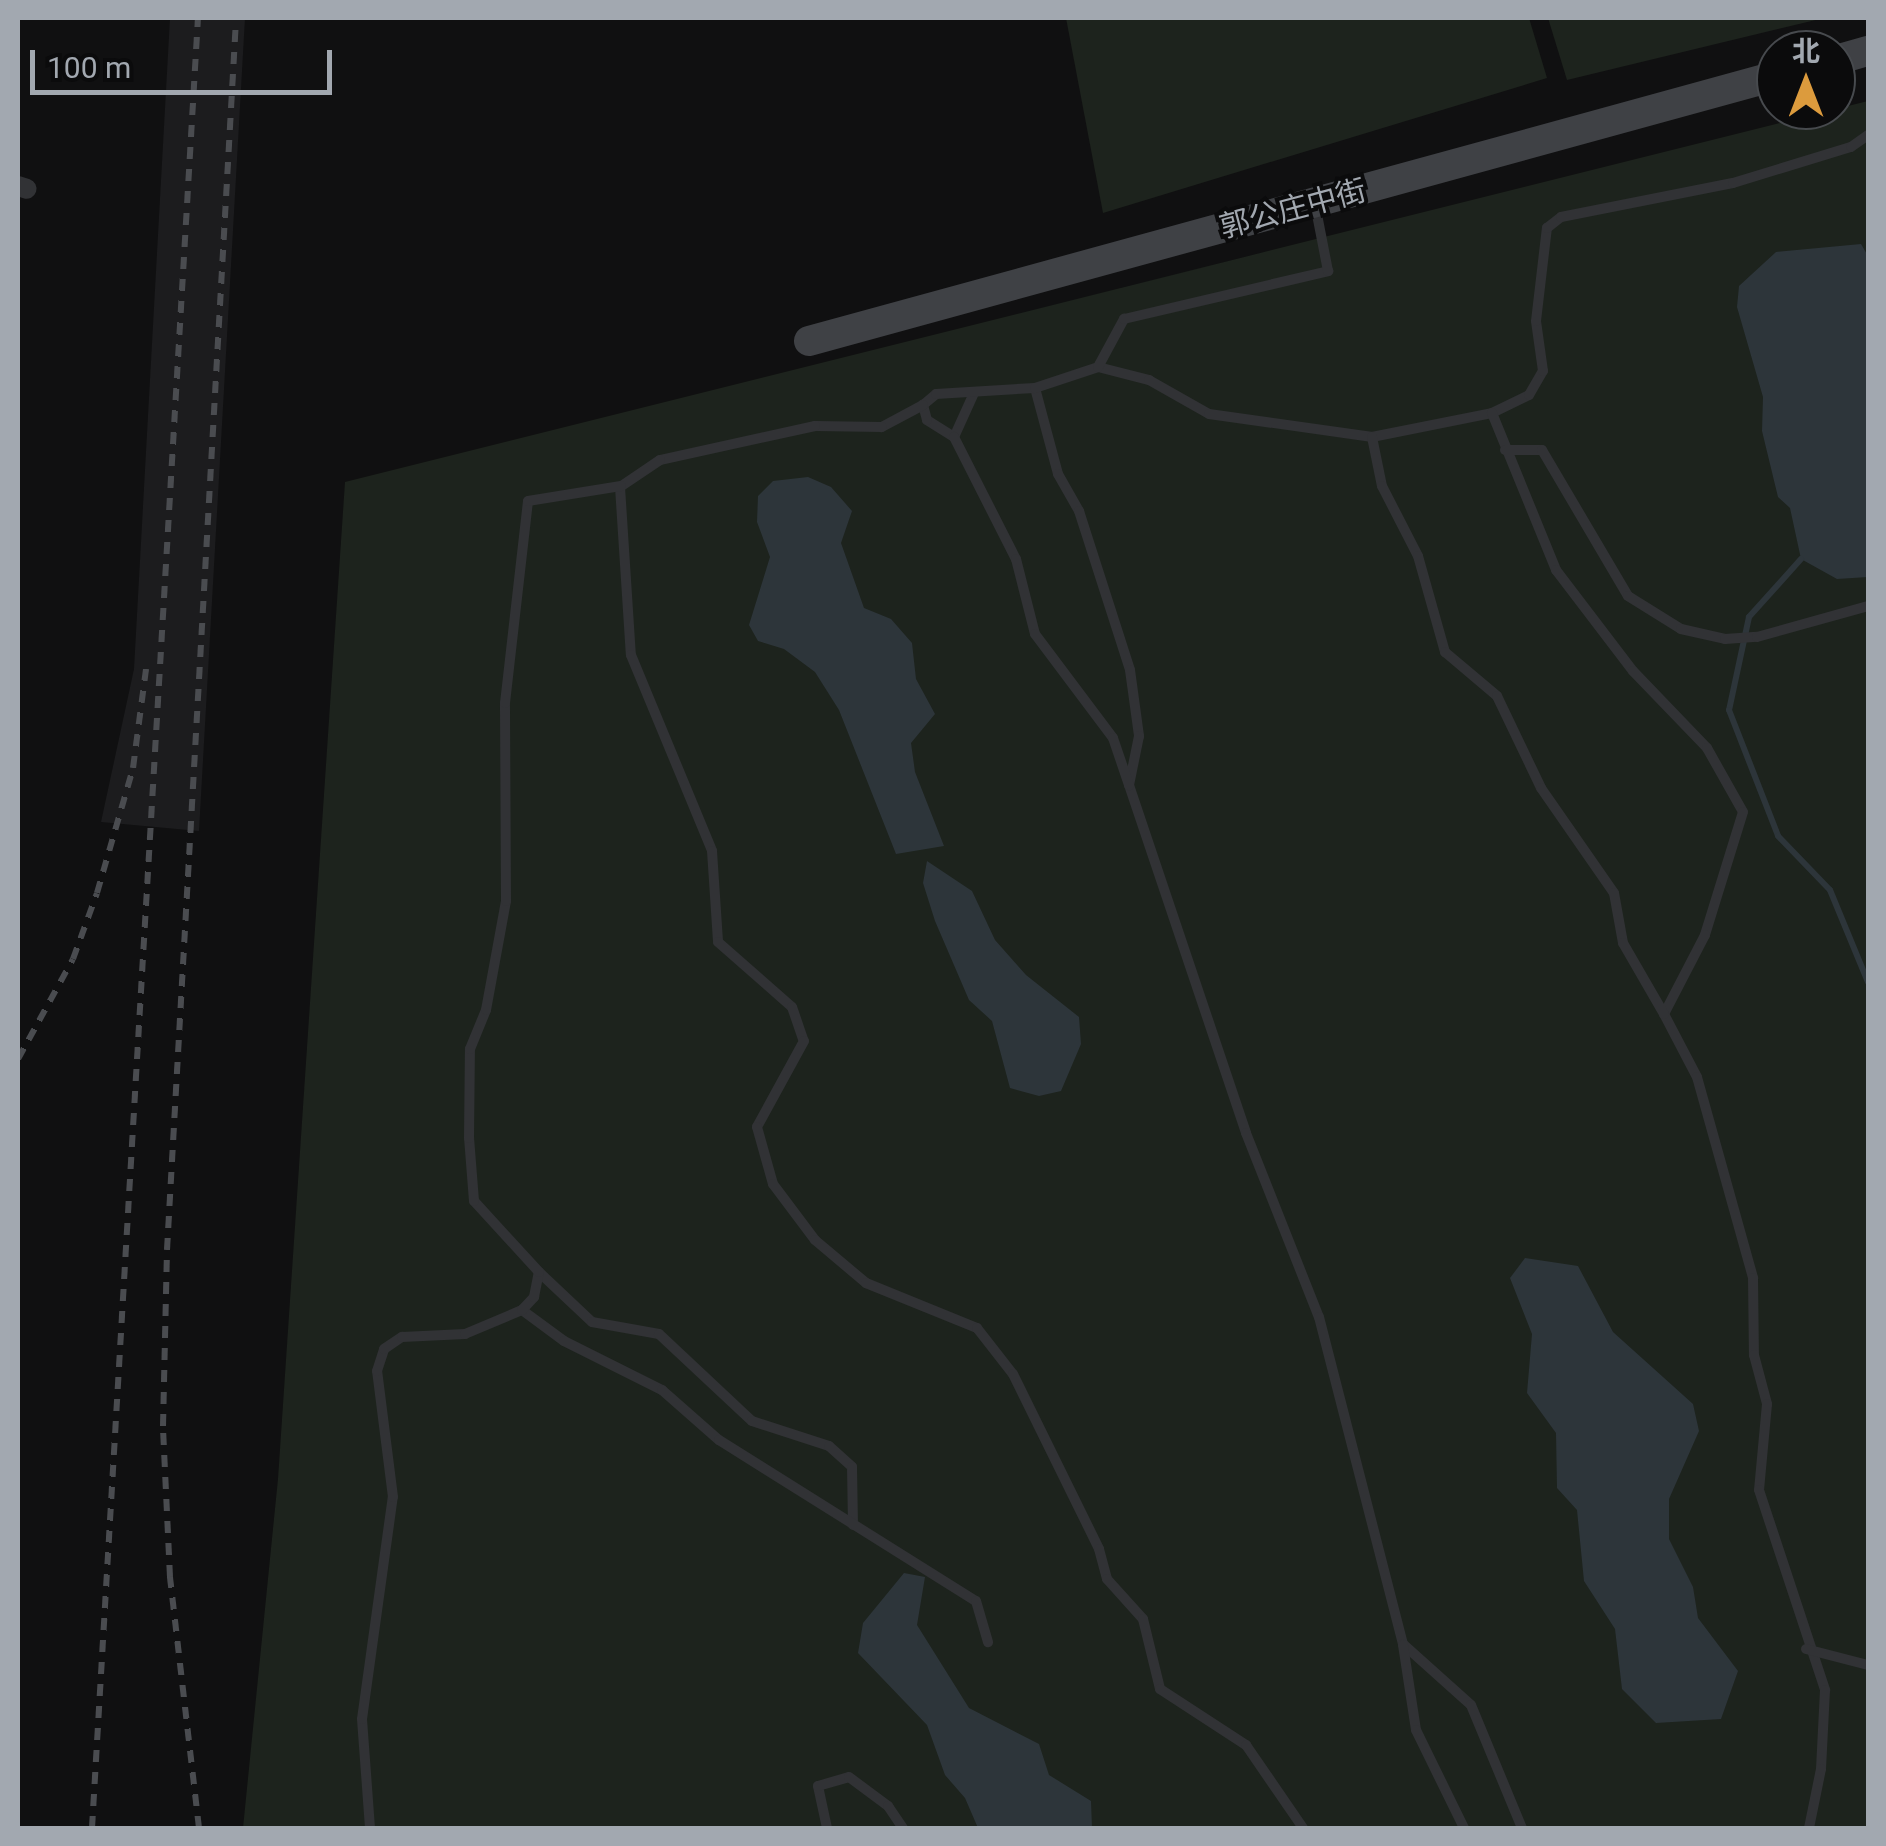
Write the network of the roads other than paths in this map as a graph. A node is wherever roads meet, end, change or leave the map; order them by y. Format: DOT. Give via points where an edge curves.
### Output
graph roads {
  1 [pos="1756,81"];
  2 [pos="1868,135"];
  3 [pos="1314,203"];
  4 [pos="809,342"];
  5 [pos="1098,368"];
  6 [pos="1036,388"];
  7 [pos="974,394"];
  8 [pos="924,405"];
  9 [pos="1492,413"];
  10 [pos="1372,436"];
  11 [pos="954,437"];
  12 [pos="1505,450"];
  13 [pos="621,486"];
  14 [pos="1868,606"];
  15 [pos="1129,785"];
  16 [pos="1664,1014"];
  17 [pos="538,1272"];
  18 [pos="522,1310"];
  19 [pos="853,1525"];
  20 [pos="988,1642"];
  21 [pos="1403,1644"];
  22 [pos="1806,1649"];
  23 [pos="1868,1665"];
  24 [pos="370,1828"];
  25 [pos="827,1828"];
  26 [pos="902,1828"];
  27 [pos="1303,1828"];
  28 [pos="1464,1828"];
  29 [pos="1522,1828"];
  30 [pos="1809,1828"];
  1 -- 3 [label="street, 郭公庄中街"];
  2 -- 9 [label="lane" via="1850,147 1732,184 1561,218 1547,228 1536,321 1543,371 1528,396"];
  3 -- 4 [label="street, 郭公庄中街"];
  3 -- 5 [label="lane" via="1328,271 1124,318"];
  5 -- 6 [label="lane"];
  5 -- 10 [label="lane" via="1149,380 1209,414"];
  6 -- 7 [label="lane"];
  6 -- 15 [label="lane" via="1058,474 1079,511 1130,670 1140,736"];
  7 -- 8 [label="lane" via="936,394"];
  7 -- 11 [label="lane"];
  8 -- 11 [label="lane" via="926,420"];
  8 -- 13 [label="lane" via="882,427 815,426 660,460"];
  9 -- 10 [label="lane"];
  9 -- 12 [label="lane"];
  10 -- 16 [label="lane" via="1382,486 1418,556 1445,652 1497,696 1541,788 1614,893 1623,943"];
  11 -- 15 [label="lane" via="1016,559 1036,634 1113,738"];
  12 -- 14 [label="lane" via="1542,450 1628,596 1681,628 1725,639 1758,637"];
  12 -- 16 [label="lane" via="1556,570 1633,671 1707,748 1743,812 1706,935"];
  13 -- 17 [label="lane" via="528,501 505,703 509,864 486,1010 470,1049 469,1138 474,1201"];
  13 -- 27 [label="lane" via="630,655 712,851 718,942 792,1007 804,1041 758,1127 773,1184 815,1240 866,1284 977,1328 1013,1374 1100,1549 1107,1578 1143,1619 1160,1690 1246,1745"];
  15 -- 21 [label="lane" via="1246,1134 1319,1317"];
  16 -- 22 [label="lane" via="1697,1078 1752,1278 1754,1355 1767,1404 1759,1490"];
  17 -- 18 [label="lane" via="534,1297"];
  17 -- 19 [label="lane" via="592,1322 659,1334 752,1421 828,1446 852,1468"];
  18 -- 19 [label="lane" via="564,1341 662,1390 719,1440"];
  18 -- 24 [label="lane" via="465,1334 402,1337 380,1360 393,1497 362,1719"];
  19 -- 20 [label="lane" via="976,1601"];
  21 -- 28 [label="lane" via="1416,1730"];
  21 -- 29 [label="lane" via="1470,1705"];
  22 -- 23 [label="lane"];
  22 -- 30 [label="lane" via="1824,1690 1821,1769"];
  25 -- 26 [label="lane" via="818,1786 848,1777 888,1806"];
}
